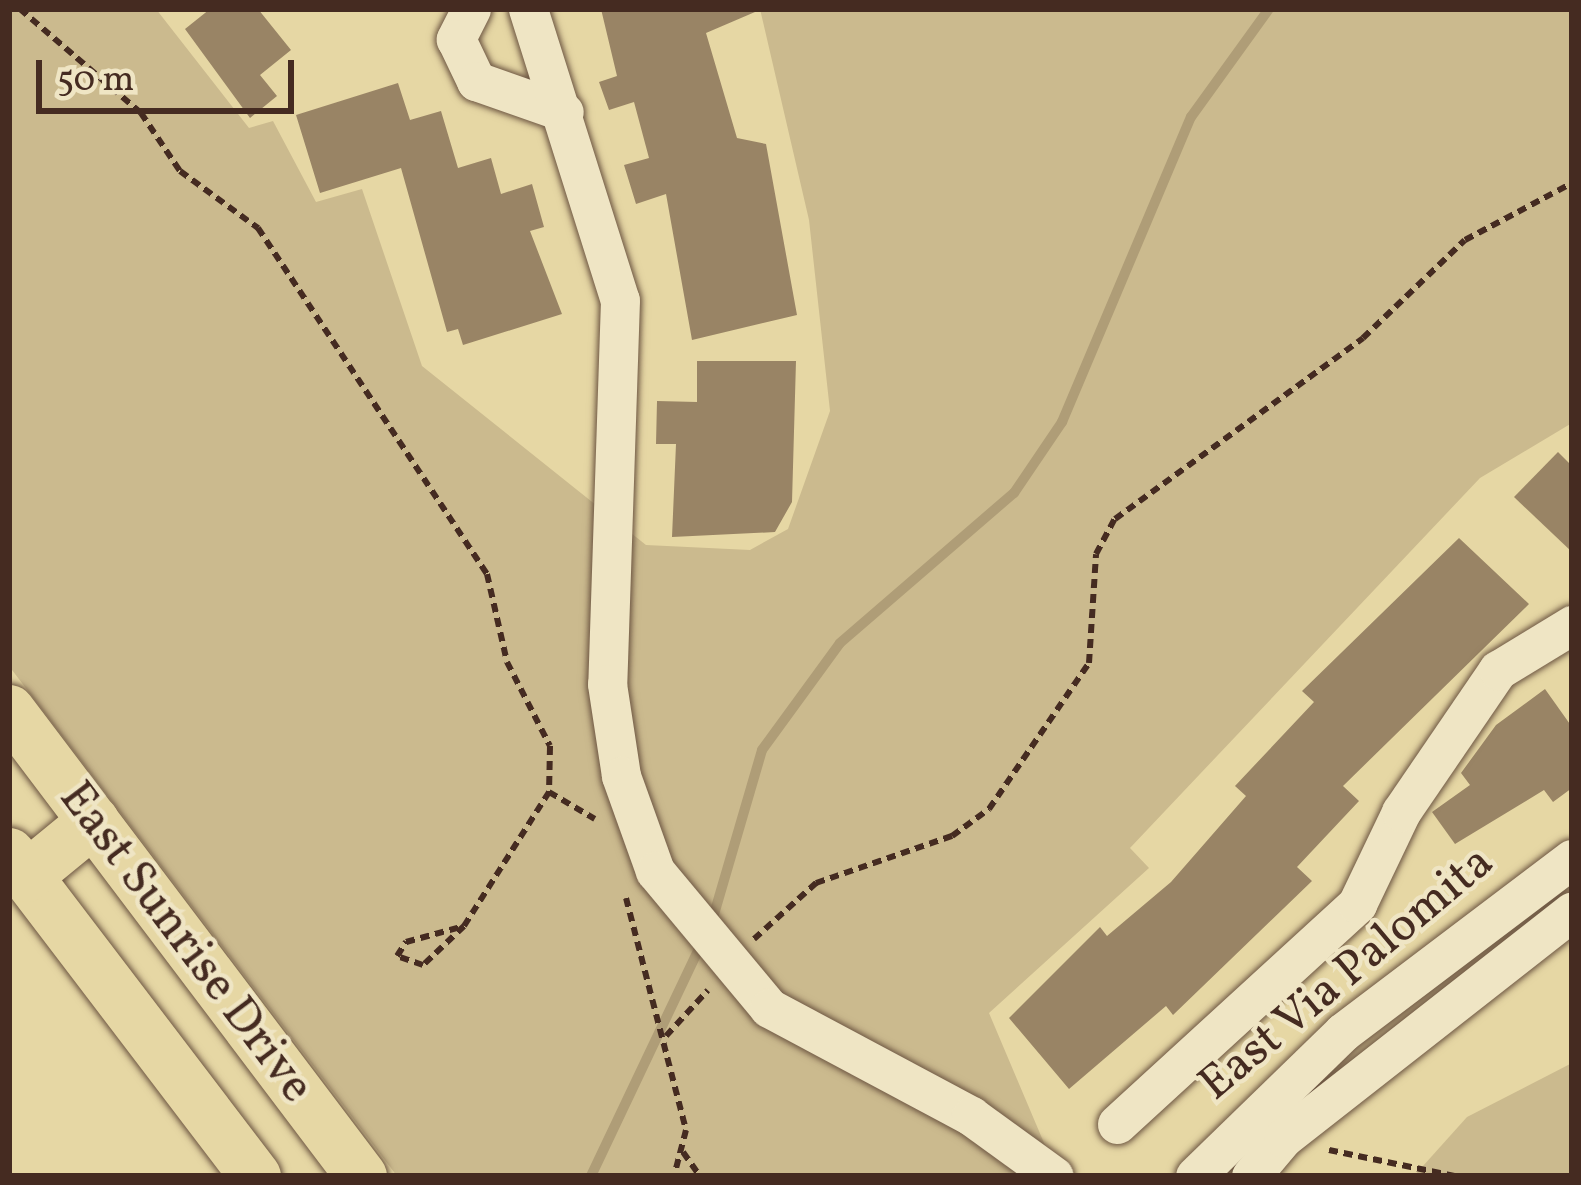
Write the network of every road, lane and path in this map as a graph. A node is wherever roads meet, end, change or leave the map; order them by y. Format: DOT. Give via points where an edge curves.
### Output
graph roads {
  1 [pos="20,9"];
  2 [pos="471,9"];
  3 [pos="528,9"];
  4 [pos="564,112"];
  5 [pos="1572,183"];
  6 [pos="1572,625"];
  7 [pos="9,710"];
  8 [pos="549,792"];
  9 [pos="93,821"];
  10 [pos="601,834"];
  11 [pos="1572,859"];
  12 [pos="15,872"];
  13 [pos="617,876"];
  14 [pos="1572,911"];
  15 [pos="464,926"];
  16 [pos="753,940"];
  17 [pos="711,986"];
  18 [pos="667,1036"];
  19 [pos="1118,1124"];
  20 [pos="1314,1146"];
  21 [pos="683,1152"];
  22 [pos="255,1176"];
  23 [pos="361,1176"];
  24 [pos="674,1176"];
  25 [pos="700,1176"];
  26 [pos="1054,1176"];
  27 [pos="1195,1176"];
  28 [pos="1251,1176"];
  29 [pos="1454,1176"];
  1 -- 8 [label="path" via="141,112 181,171 258,228 397,426 487,574 507,662 550,746"];
  2 -- 4 [label="street" via="456,39 476,81"];
  3 -- 4 [label="street"];
  4 -- 26 [label="street" via="620,300 607,684 621,776 655,871 769,1007 971,1116"];
  5 -- 16 [label="path" via="1465,240 1364,338 1115,519 1096,554 1089,663 989,809 952,836 816,883"];
  6 -- 19 [label="street" via="1498,670 1401,812 1357,904"];
  7 -- 9 [label="main road, East Sunrise Drive"];
  8 -- 10 [label="path" via="592,813"];
  8 -- 15 [label="path"];
  9 -- 12 [label="main road"];
  9 -- 23 [label="main road, East Sunrise Drive"];
  11 -- 27 [label="street, East Via Palomita" via="1343,1032"];
  12 -- 22 [label="main road, East Sunrise Drive"];
  13 -- 18 [label="path"];
  14 -- 28 [label="street, East Via Palomita" via="1282,1138"];
  15 -- 15 [label="path" via="406,942 398,956 422,965"];
  17 -- 18 [label="path"];
  18 -- 21 [label="path"];
  20 -- 29 [label="path"];
  21 -- 24 [label="path"];
  21 -- 25 [label="path"];
}
